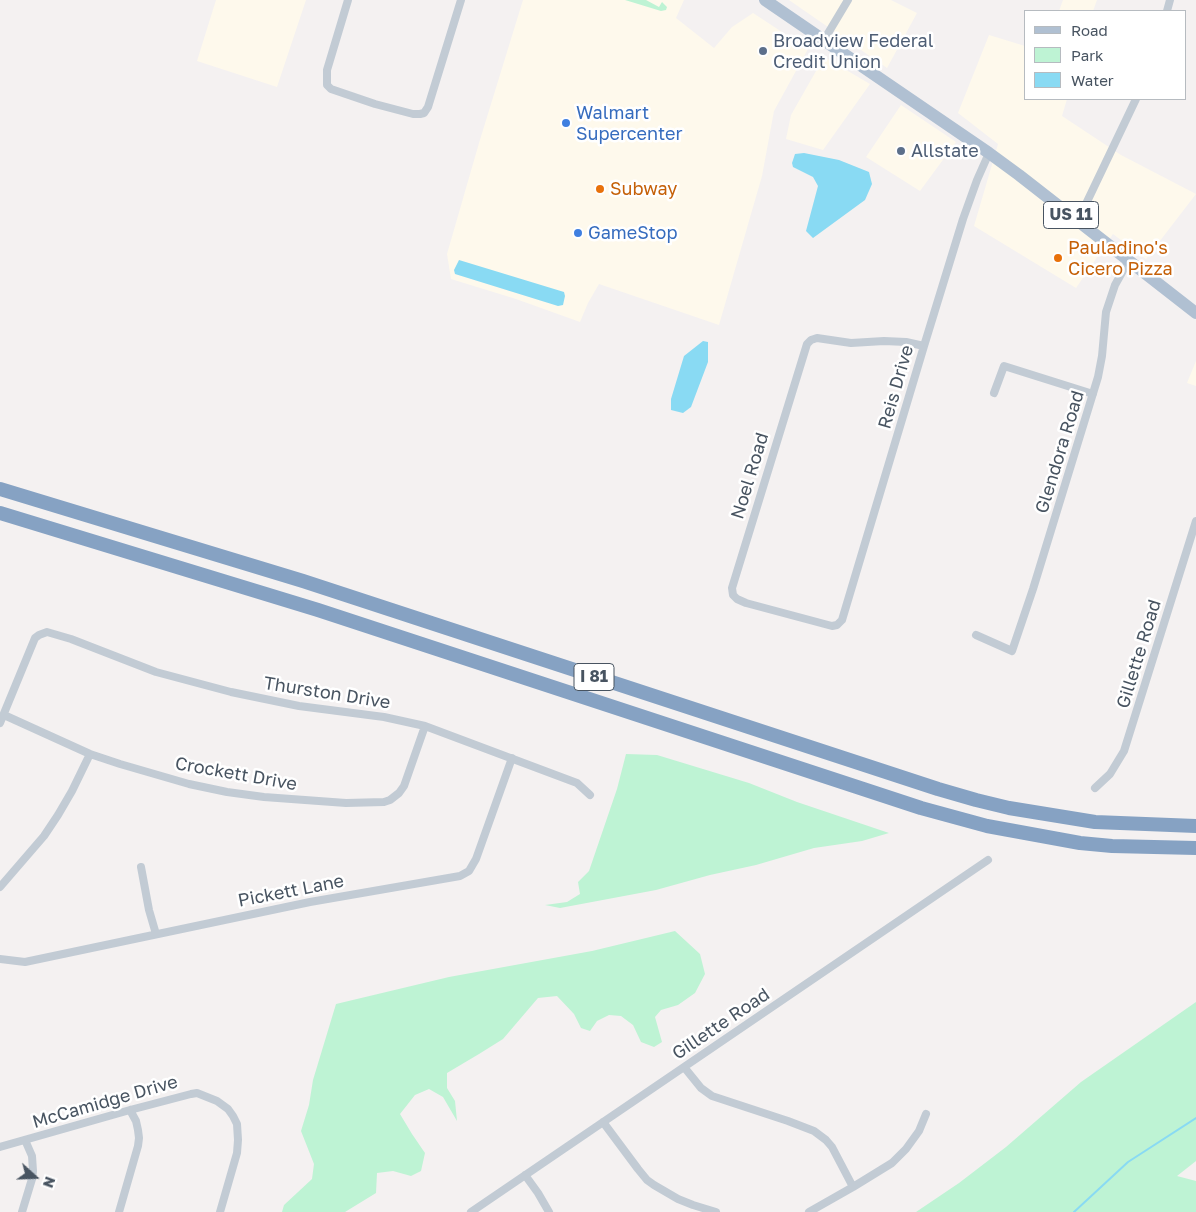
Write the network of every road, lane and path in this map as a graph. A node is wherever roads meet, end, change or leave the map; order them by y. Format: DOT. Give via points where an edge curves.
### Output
graph roads {
  1 [pos="348,0"];
  2 [pos="461,0"];
  3 [pos="765,0"];
  4 [pos="848,0"];
  5 [pos="824,40"];
  6 [pos="1136,100"];
  7 [pos="989,152"];
  8 [pos="1074,218"];
  9 [pos="1128,260"];
  10 [pos="1196,313"];
  11 [pos="924,346"];
  12 [pos="994,393"];
  13 [pos="1093,394"];
  14 [pos="0,489"];
  15 [pos="0,513"];
  16 [pos="1196,521"];
  17 [pos="746,603"];
  18 [pos="976,635"];
  19 [pos="4,715"];
  20 [pos="0,724"];
  21 [pos="425,726"];
  22 [pos="90,754"];
  23 [pos="512,758"];
  24 [pos="1095,788"];
  25 [pos="590,794"];
  26 [pos="1196,826"];
  27 [pos="1196,848"];
  28 [pos="988,860"];
  29 [pos="141,868"];
  30 [pos="0,887"];
  31 [pos="156,934"];
  32 [pos="0,959"];
  33 [pos="684,1067"];
  34 [pos="130,1110"];
  35 [pos="926,1114"];
  36 [pos="603,1122"];
  37 [pos="25,1140"];
  38 [pos="0,1147"];
  39 [pos="525,1175"];
  40 [pos="853,1187"];
  41 [pos="691,1209"];
  42 [pos="22,1212"];
  43 [pos="119,1212"];
  44 [pos="220,1212"];
  45 [pos="471,1212"];
  46 [pos="549,1212"];
  47 [pos="716,1212"];
  48 [pos="809,1212"];
  1 -- 2 [label="street" via="327,70 326,84 331,90 420,114 428,107"];
  3 -- 5 [label="main road, US 11"];
  4 -- 5 [label="street"];
  5 -- 7 [label="main road, US 11"];
  6 -- 8 [label="street" via="1084,208"];
  7 -- 8 [label="main road, US 11"];
  7 -- 11 [label="street, Reis Drive" via="963,220"];
  8 -- 9 [label="main road, US 11"];
  9 -- 10 [label="main road, US 11"];
  9 -- 13 [label="street, Glendora Road" via="1106,312 1102,356"];
  11 -- 17 [label="street, Reis Drive" via="842,620 832,626"];
  11 -- 17 [label="street, Noel Road" via="906,342 851,343 817,338 806,344 732,588 733,595"];
  12 -- 13 [label="street" via="1004,366"];
  13 -- 18 [label="street, Glendora Road" via="1012,651"];
  14 -- 26 [label="highway, I 81" via="303,581 938,790 1009,808 1095,822"];
  15 -- 27 [label="highway, I 81" via="318,610 921,808 987,826 1080,842"];
  16 -- 24 [label="street, Gillette Road" via="1124,751 1110,774"];
  19 -- 20 [label="street"];
  19 -- 21 [label="street, Thurston Drive" via="35,638 44,632 156,672 224,691"];
  19 -- 22 [label="street, Crockett Drive"];
  21 -- 22 [label="street, Crockett Drive" via="404,786 390,800 377,803 307,801 227,792"];
  21 -- 23 [label="street, Thurston Drive"];
  22 -- 30 [label="street" via="44,836"];
  23 -- 25 [label="street, Thurston Drive" via="576,783"];
  23 -- 31 [label="street, Pickett Lane" via="476,859 469,871 460,876 310,902"];
  28 -- 33 [label="street, Gillette Road"];
  29 -- 31 [label="street"];
  31 -- 32 [label="street, Pickett Lane" via="25,962"];
  33 -- 36 [label="street, Gillette Road"];
  33 -- 40 [label="street" via="712,1096 814,1131 832,1147"];
  34 -- 37 [label="street, McCamidge Drive"];
  34 -- 43 [label="street" via="139,1138"];
  34 -- 44 [label="street, McCamidge Drive" via="197,1093 228,1109 237,1124 238,1140"];
  35 -- 40 [label="street" via="919,1131 892,1163"];
  36 -- 39 [label="street, Gillette Road"];
  36 -- 41 [label="street" via="647,1180"];
  37 -- 38 [label="street, McCamidge Drive"];
  37 -- 42 [label="street" via="32,1156 33,1171"];
  39 -- 45 [label="street, Gillette Road"];
  39 -- 46 [label="street"];
  40 -- 48 [label="street"];
  41 -- 47 [label="street"];
}
